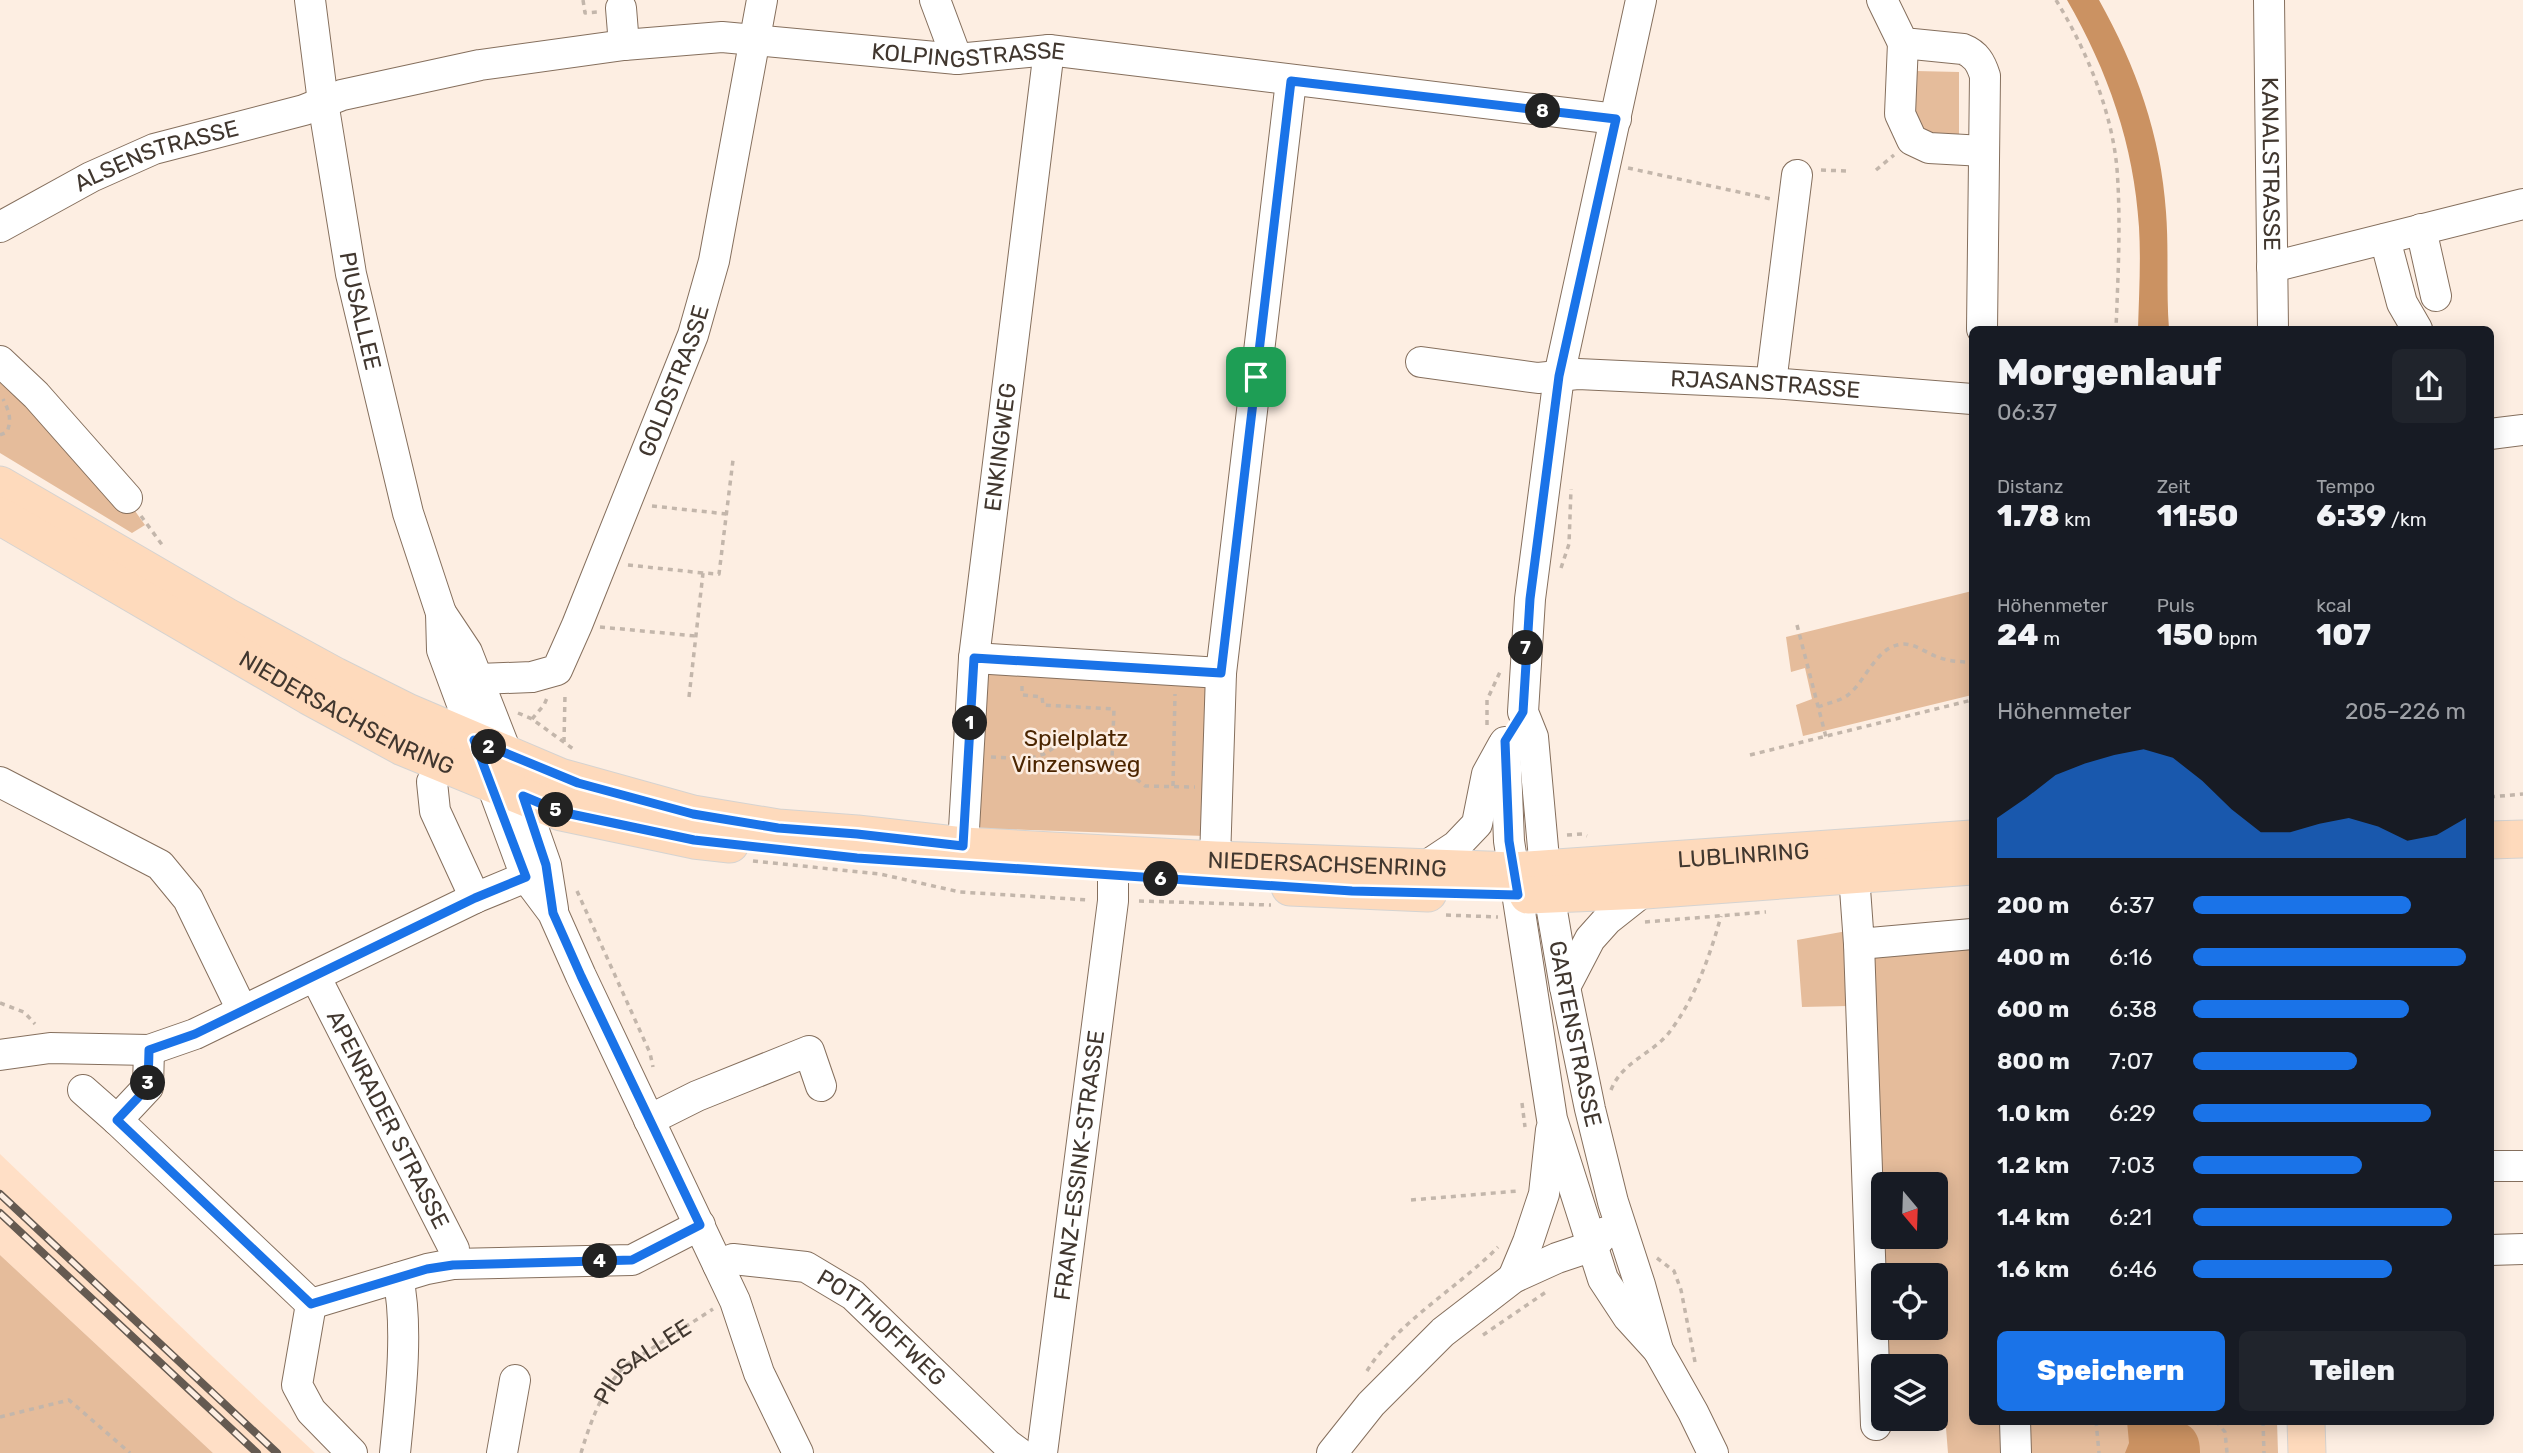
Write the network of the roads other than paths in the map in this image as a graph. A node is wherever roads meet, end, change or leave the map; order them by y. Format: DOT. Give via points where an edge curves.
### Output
graph roads {
  1 [pos="310,0"];
  2 [pos="762,0"];
  3 [pos="935,0"];
  4 [pos="1641,0"];
  5 [pos="1882,0"];
  6 [pos="2269,0"];
  7 [pos="621,8"];
  8 [pos="756,40"];
  9 [pos="1903,43"];
  10 [pos="624,45"];
  11 [pos="1049,50"];
  12 [pos="957,59"];
  13 [pos="1291,81"];
  14 [pos="323,102"];
  15 [pos="1616,119"];
  16 [pos="1984,151"];
  17 [pos="1795,190"];
  18 [pos="2523,204"];
  19 [pos="0,227"];
  20 [pos="2421,229"];
  21 [pos="2385,239"];
  22 [pos="2272,267"];
  23 [pos="2436,296"];
  24 [pos="1982,326"];
  25 [pos="2273,326"];
  26 [pos="2415,326"];
  27 [pos="0,360"];
  28 [pos="1421,362"];
  29 [pos="1559,376"];
  30 [pos="1771,383"];
  31 [pos="1969,400"];
  32 [pos="2523,430"];
  33 [pos="2494,434"];
  34 [pos="127,498"];
  35 [pos="1,512"];
  36 [pos="441,613"];
  37 [pos="974,658"];
  38 [pos="1221,673"];
  39 [pos="478,679"];
  40 [pos="1523,712"];
  41 [pos="474,740"];
  42 [pos="1505,741"];
  43 [pos="498,768"];
  44 [pos="0,782"];
  45 [pos="432,782"];
  46 [pos="523,796"];
  47 [pos="2494,817"];
  48 [pos="2523,818"];
  49 [pos="1969,839"];
  50 [pos="2523,839"];
  51 [pos="2494,840"];
  52 [pos="963,846"];
  53 [pos="1215,860"];
  54 [pos="1969,866"];
  55 [pos="1423,868"];
  56 [pos="1854,875"];
  57 [pos="526,877"];
  58 [pos="1113,888"];
  59 [pos="1525,890"];
  60 [pos="1645,890"];
  61 [pos="475,898"];
  62 [pos="553,913"];
  63 [pos="1969,934"];
  64 [pos="1858,944"];
  65 [pos="315,975"];
  66 [pos="1565,987"];
  67 [pos="242,1010"];
  68 [pos="149,1050"];
  69 [pos="0,1055"];
  70 [pos="821,1086"];
  71 [pos="82,1090"];
  72 [pos="1552,1119"];
  73 [pos="117,1120"];
  74 [pos="649,1120"];
  75 [pos="2494,1166"];
  76 [pos="2523,1166"];
  77 [pos="1581,1214"];
  78 [pos="1619,1219"];
  79 [pos="700,1225"];
  80 [pos="1517,1241"];
  81 [pos="1593,1246"];
  82 [pos="2523,1249"];
  83 [pos="2494,1250"];
  84 [pos="453,1265"];
  85 [pos="718,1265"];
  86 [pos="397,1278"];
  87 [pos="1513,1278"];
  88 [pos="311,1304"];
  89 [pos="1658,1350"];
  90 [pos="1873,1354"];
  91 [pos="515,1380"];
  92 [pos="2015,1425"];
  93 [pos="2306,1425"];
  94 [pos="352,1445"];
  95 [pos="395,1453"];
  96 [pos="502,1453"];
  97 [pos="798,1453"];
  98 [pos="1019,1453"];
  99 [pos="1042,1453"];
  100 [pos="1332,1453"];
  101 [pos="1713,1453"];
  102 [pos="2016,1453"];
  103 [pos="2307,1453"];
  1 -- 14 [label="street, PIUSALLEE"];
  2 -- 8 [label="street, GOLDSTRASSE"];
  3 -- 12 [label="street"];
  4 -- 15 [label="street, GARTENSTRASSE"];
  5 -- 9 [label="street"];
  6 -- 22 [label="street, KANALSTRASSE"];
  7 -- 10 [label="street"];
  8 -- 10 [label="street, KOLPINGSTRASSE" via="722,37"];
  8 -- 12 [label="street, KOLPINGSTRASSE"];
  8 -- 39 [label="street, GOLDSTRASSE" via="714,261 693,335 577,625 557,670 532,677"];
  9 -- 16 [label="street" via="1955,47 1978,58 1985,76"];
  9 -- 16 [label="street" via="1900,114 1912,141 1928,148"];
  10 -- 14 [label="street, KOLPINGSTRASSE" via="480,65"];
  11 -- 12 [label="street, KOLPINGSTRASSE"];
  11 -- 13 [label="street, KOLPINGSTRASSE"];
  11 -- 37 [label="street, ENKINGWEG"];
  13 -- 15 [label="street, KOLPINGSTRASSE"];
  13 -- 38 [label="street"];
  14 -- 19 [label="street, ALSENSTRASSE" via="154,149"];
  14 -- 36 [label="street, PIUSALLEE" via="351,275 388,437"];
  15 -- 29 [label="street, GARTENSTRASSE"];
  16 -- 24 [label="street"];
  17 -- 30 [label="street"];
  18 -- 20 [label="street"];
  20 -- 21 [label="street"];
  20 -- 23 [label="street"];
  21 -- 22 [label="street"];
  21 -- 26 [label="street" via="2402,303"];
  22 -- 25 [label="street, KANALSTRASSE"];
  27 -- 34 [label="street"];
  28 -- 29 [label="street" via="1538,378"];
  29 -- 30 [label="street, RJASANSTRASSE"];
  29 -- 40 [label="street, GARTENSTRASSE" via="1530,599"];
  30 -- 31 [label="street, RJASANSTRASSE"];
  32 -- 33 [label="street"];
  35 -- 41 [label="main road, NIEDERSACHSENRING" via="227,617 407,712"];
  35 -- 43 [label="main road, NIEDERSACHSENRING" via="403,747"];
  36 -- 39 [label="street, PIUSALLEE" via="462,642"];
  36 -- 41 [label="street, PIUSALLEE" via="442,650"];
  37 -- 38 [label="street"];
  37 -- 52 [label="street, ENKINGWEG"];
  38 -- 53 [label="street"];
  39 -- 43 [label="street, PIUSALLEE"];
  40 -- 42 [label="street, GARTENSTRASSE"];
  40 -- 59 [label="street, GARTENSTRASSE" via="1533,737"];
  41 -- 43 [label="main road, NIEDERSACHSENRING"];
  42 -- 55 [label="street" via="1487,774 1477,824 1456,846"];
  42 -- 59 [label="street, GARTENSTRASSE" via="1509,841"];
  43 -- 46 [label="main road, NIEDERSACHSENRING"];
  43 -- 52 [label="main road, NIEDERSACHSENRING" via="578,783 693,814 778,828"];
  43 -- 57 [label="street, PIUSALLEE"];
  44 -- 67 [label="street" via="160,865 188,900"];
  45 -- 61 [label="street" via="435,811"];
  46 -- 58 [label="main road, NIEDERSACHSENRING" via="561,812 694,840"];
  46 -- 62 [label="street" via="546,865"];
  47 -- 48 [label="main road"];
  49 -- 59 [label="main road, LUBLINRING"];
  50 -- 51 [label="main road"];
  52 -- 53 [label="main road, NIEDERSACHSENRING"];
  53 -- 55 [label="main road, NIEDERSACHSENRING"];
  54 -- 56 [label="main road, LUBLINRING"];
  55 -- 59 [label="main road, NIEDERSACHSENRING"];
  56 -- 60 [label="main road, LUBLINRING"];
  56 -- 64 [label="street"];
  57 -- 61 [label="street"];
  57 -- 62 [label="street, PIUSALLEE"];
  58 -- 59 [label="main road, NIEDERSACHSENRING"];
  58 -- 99 [label="street, FRANZ-ESSINK-STRASSE"];
  59 -- 60 [label="main road, LUBLINRING"];
  59 -- 66 [label="street, GARTENSTRASSE"];
  59 -- 72 [label="street, GARTENSTRASSE"];
  60 -- 66 [label="street" via="1590,939"];
  61 -- 65 [label="street"];
  62 -- 74 [label="street"];
  63 -- 64 [label="street"];
  64 -- 90 [label="street"];
  65 -- 67 [label="street"];
  65 -- 84 [label="street, APENRADER STRASSE" via="454,1249"];
  66 -- 78 [label="street, GARTENSTRASSE"];
  67 -- 68 [label="street"];
  68 -- 69 [label="street" via="50,1048"];
  68 -- 73 [label="street" via="148,1087"];
  70 -- 74 [label="street" via="808,1051"];
  71 -- 73 [label="street"];
  72 -- 77 [label="street, GARTENSTRASSE"];
  72 -- 80 [label="street, GARTENSTRASSE" via="1544,1194"];
  73 -- 88 [label="street"];
  74 -- 79 [label="street"];
  75 -- 76 [label="street"];
  77 -- 78 [label="street"];
  77 -- 80 [label="street"];
  77 -- 81 [label="street, GARTENSTRASSE"];
  78 -- 81 [label="street"];
  78 -- 89 [label="street, GARTENSTRASSE"];
  79 -- 84 [label="street" via="632,1260"];
  79 -- 85 [label="street"];
  80 -- 87 [label="street, GARTENSTRASSE"];
  81 -- 87 [label="street"];
  81 -- 89 [label="street, GARTENSTRASSE" via="1603,1279 1628,1317"];
  82 -- 83 [label="street"];
  84 -- 86 [label="street"];
  85 -- 97 [label="street" via="759,1373"];
  85 -- 98 [label="street, POTTHOFFWEG" via="733,1259 806,1267 853,1295"];
  86 -- 88 [label="street"];
  86 -- 95 [label="street" via="403,1300"];
  87 -- 100 [label="street" via="1420,1353"];
  88 -- 94 [label="street" via="298,1385 311,1410"];
  89 -- 101 [label="street, GARTENSTRASSE"];
  91 -- 96 [label="street"];
  92 -- 102 [label="street"];
  93 -- 103 [label="main road"];
}
